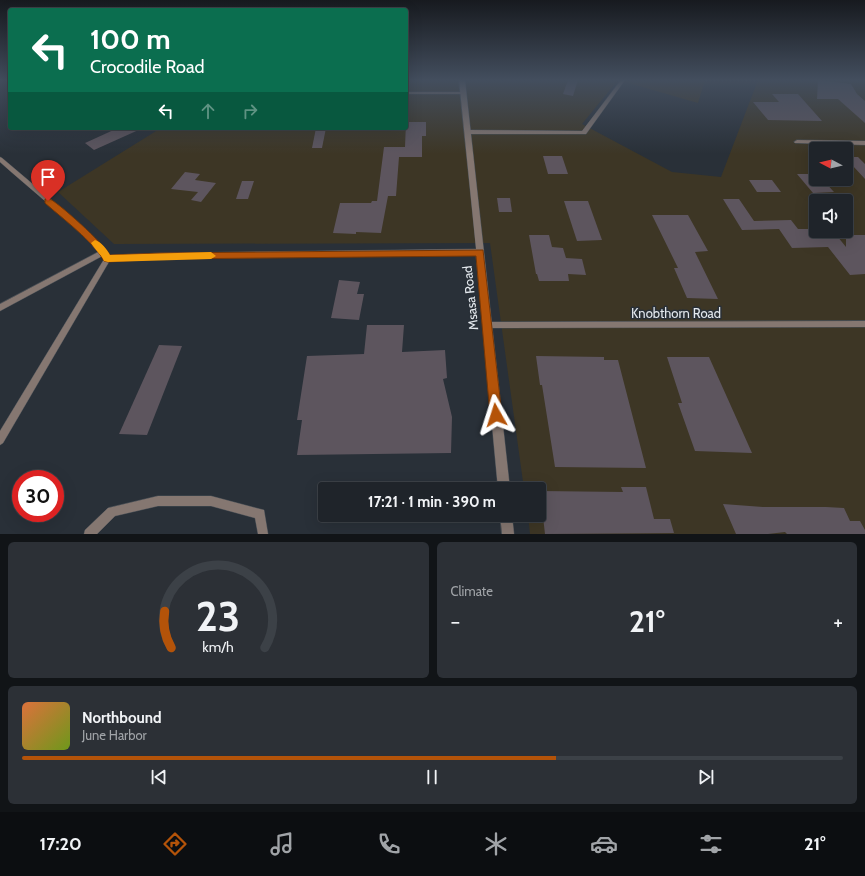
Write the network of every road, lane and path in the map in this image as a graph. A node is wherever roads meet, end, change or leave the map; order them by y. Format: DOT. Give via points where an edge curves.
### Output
graph roads {
  1 [pos="465,105"];
  2 [pos="604,105"];
  3 [pos="468,132"];
  4 [pos="797,142"];
  5 [pos="865,143"];
  6 [pos="0,159"];
  7 [pos="480,252"];
  8 [pos="106,255"];
  9 [pos="0,308"];
  10 [pos="865,324"];
  11 [pos="487,325"];
  12 [pos="0,440"];
  13 [pos="503,482"];
  14 [pos="507,522"];
  15 [pos="89,534"];
  16 [pos="263,534"];
  17 [pos="508,534"];
  1 -- 3 [label="street, Msasa Road"];
  2 -- 3 [label="lane" via="584,133"];
  3 -- 7 [label="street, Msasa Road"];
  4 -- 5 [label="lane"];
  6 -- 8 [label="street" via="84,232"];
  7 -- 8 [label="street"];
  7 -- 11 [label="street, Msasa Road"];
  8 -- 9 [label="lane"];
  8 -- 12 [label="lane"];
  10 -- 11 [label="lane, Knobthorn Road"];
  11 -- 13 [label="street, Msasa Road"];
  14 -- 17 [label="street"];
  15 -- 16 [label="lane" via="112,512 158,501 211,501 260,514"];
}
